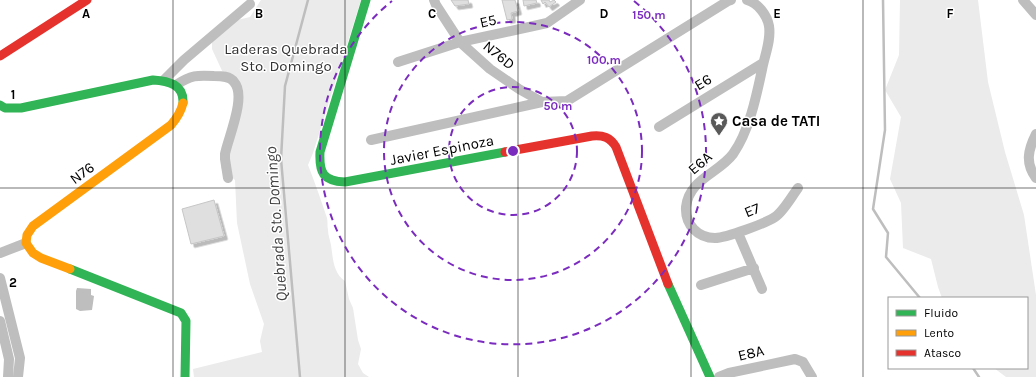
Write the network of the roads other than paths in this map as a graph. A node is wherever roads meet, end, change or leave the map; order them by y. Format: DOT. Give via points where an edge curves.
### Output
graph roads {
  1 [pos="88,0"];
  2 [pos="366,0"];
  3 [pos="434,0"];
  4 [pos="580,0"];
  5 [pos="731,0"];
  6 [pos="747,0"];
  7 [pos="1023,0"];
  8 [pos="250,4"];
  9 [pos="1036,14"];
  10 [pos="460,42"];
  11 [pos="0,56"];
  12 [pos="398,62"];
  13 [pos="764,63"];
  14 [pos="164,80"];
  15 [pos="176,85"];
  16 [pos="542,102"];
  17 [pos="0,105"];
  18 [pos="659,127"];
  19 [pos="1036,134"];
  20 [pos="372,140"];
  21 [pos="228,178"];
  22 [pos="1036,178"];
  23 [pos="798,188"];
  24 [pos="738,232"];
  25 [pos="704,236"];
  26 [pos="26,243"];
  27 [pos="0,253"];
  28 [pos="754,268"];
  29 [pos="0,278"];
  30 [pos="701,285"];
  31 [pos="762,289"];
  32 [pos="0,321"];
  33 [pos="8,377"];
  34 [pos="18,377"];
  35 [pos="185,377"];
  36 [pos="710,377"];
  37 [pos="719,377"];
  38 [pos="812,377"];
  1 -- 11 [label="street"];
  2 -- 36 [label="street, Javier Espinoza" via="320,152 320,169 324,177 330,181 345,182 592,136 609,138 616,147 671,293"];
  3 -- 10 [label="street, N76D"];
  4 -- 10 [label="street, E5" via="547,23"];
  5 -- 16 [label="street" via="567,101"];
  6 -- 13 [label="street, E6A" via="758,6 765,14 769,26 769,42"];
  7 -- 9 [label="street"];
  8 -- 14 [label="street"];
  10 -- 12 [label="street, E5"];
  10 -- 16 [label="street, N76D" via="490,69"];
  13 -- 18 [label="street, E6"];
  13 -- 25 [label="street, E6A" via="755,101 740,142 732,155 702,178 690,194 686,207 688,220 695,232"];
  14 -- 15 [label="street"];
  14 -- 17 [label="street" via="146,81 21,108 5,108"];
  15 -- 21 [label="street" via="186,78 222,76 229,78 237,87 238,104 224,159"];
  15 -- 26 [label="street, N76" via="183,98 182,110 177,119 33,226 27,235"];
  16 -- 20 [label="street"];
  19 -- 22 [label="street" via="1028,160"];
  23 -- 24 [label="street, E7" via="775,217"];
  24 -- 25 [label="street, E7" via="716,238"];
  24 -- 28 [label="street"];
  26 -- 27 [label="street"];
  26 -- 35 [label="street" via="41,258 181,313 186,321"];
  28 -- 30 [label="street"];
  28 -- 31 [label="street"];
  29 -- 34 [label="street" via="20,358"];
  32 -- 33 [label="street" via="9,359"];
  37 -- 38 [label="street, E8A" via="795,359 800,360"];
}
